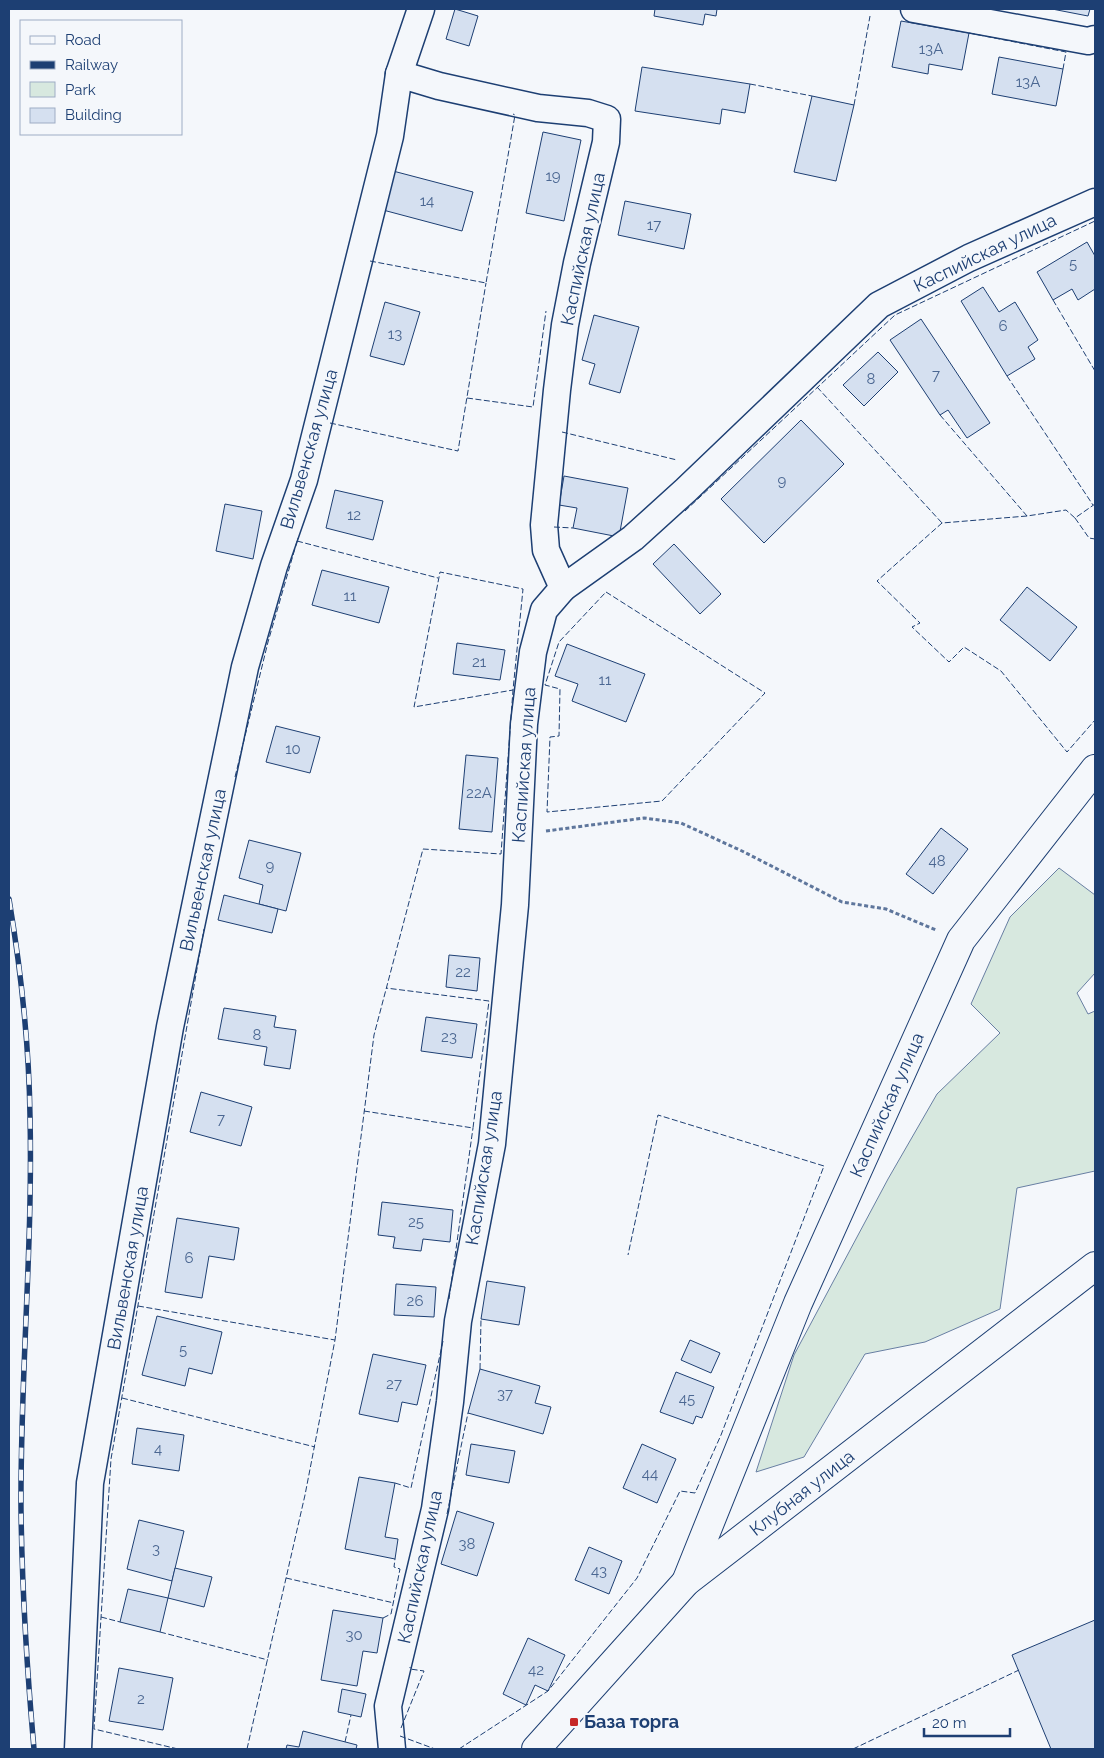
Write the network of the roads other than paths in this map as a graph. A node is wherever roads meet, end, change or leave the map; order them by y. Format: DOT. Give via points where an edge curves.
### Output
graph roads {
  1 [pos="421,9"];
  2 [pos="914,9"];
  3 [pos="1095,39"];
  4 [pos="399,74"];
  5 [pos="1095,202"];
  6 [pos="563,588"];
  7 [pos="1095,768"];
  8 [pos="1095,1266"];
  9 [pos="686,1582"];
  10 [pos="78,1749"];
  11 [pos="392,1749"];
  12 [pos="536,1749"];
  1 -- 4 [label="street, Вильвенская улица"];
  2 -- 3 [label="street" via="1088,41"];
  4 -- 6 [label="street, Каспийская улица" via="538,108 588,113 607,119 606,142 565,325 544,525 546,550"];
  4 -- 10 [label="street, Вильвенская улица" via="390,136 304,480 274,566 245,667 170,1028 90,1483"];
  5 -- 6 [label="street, Каспийская улица" via="969,258 879,305 633,538"];
  6 -- 11 [label="street, Каспийская улица" via="544,610 533,652 524,724 515,905 492,1144 458,1321 435,1509 388,1706"];
  7 -- 9 [label="street, Каспийская улица" via="961,940 798,1303"];
  8 -- 9 [label="street, Клубная улица"];
  9 -- 12 [label="street, Клубная улица"];
}
